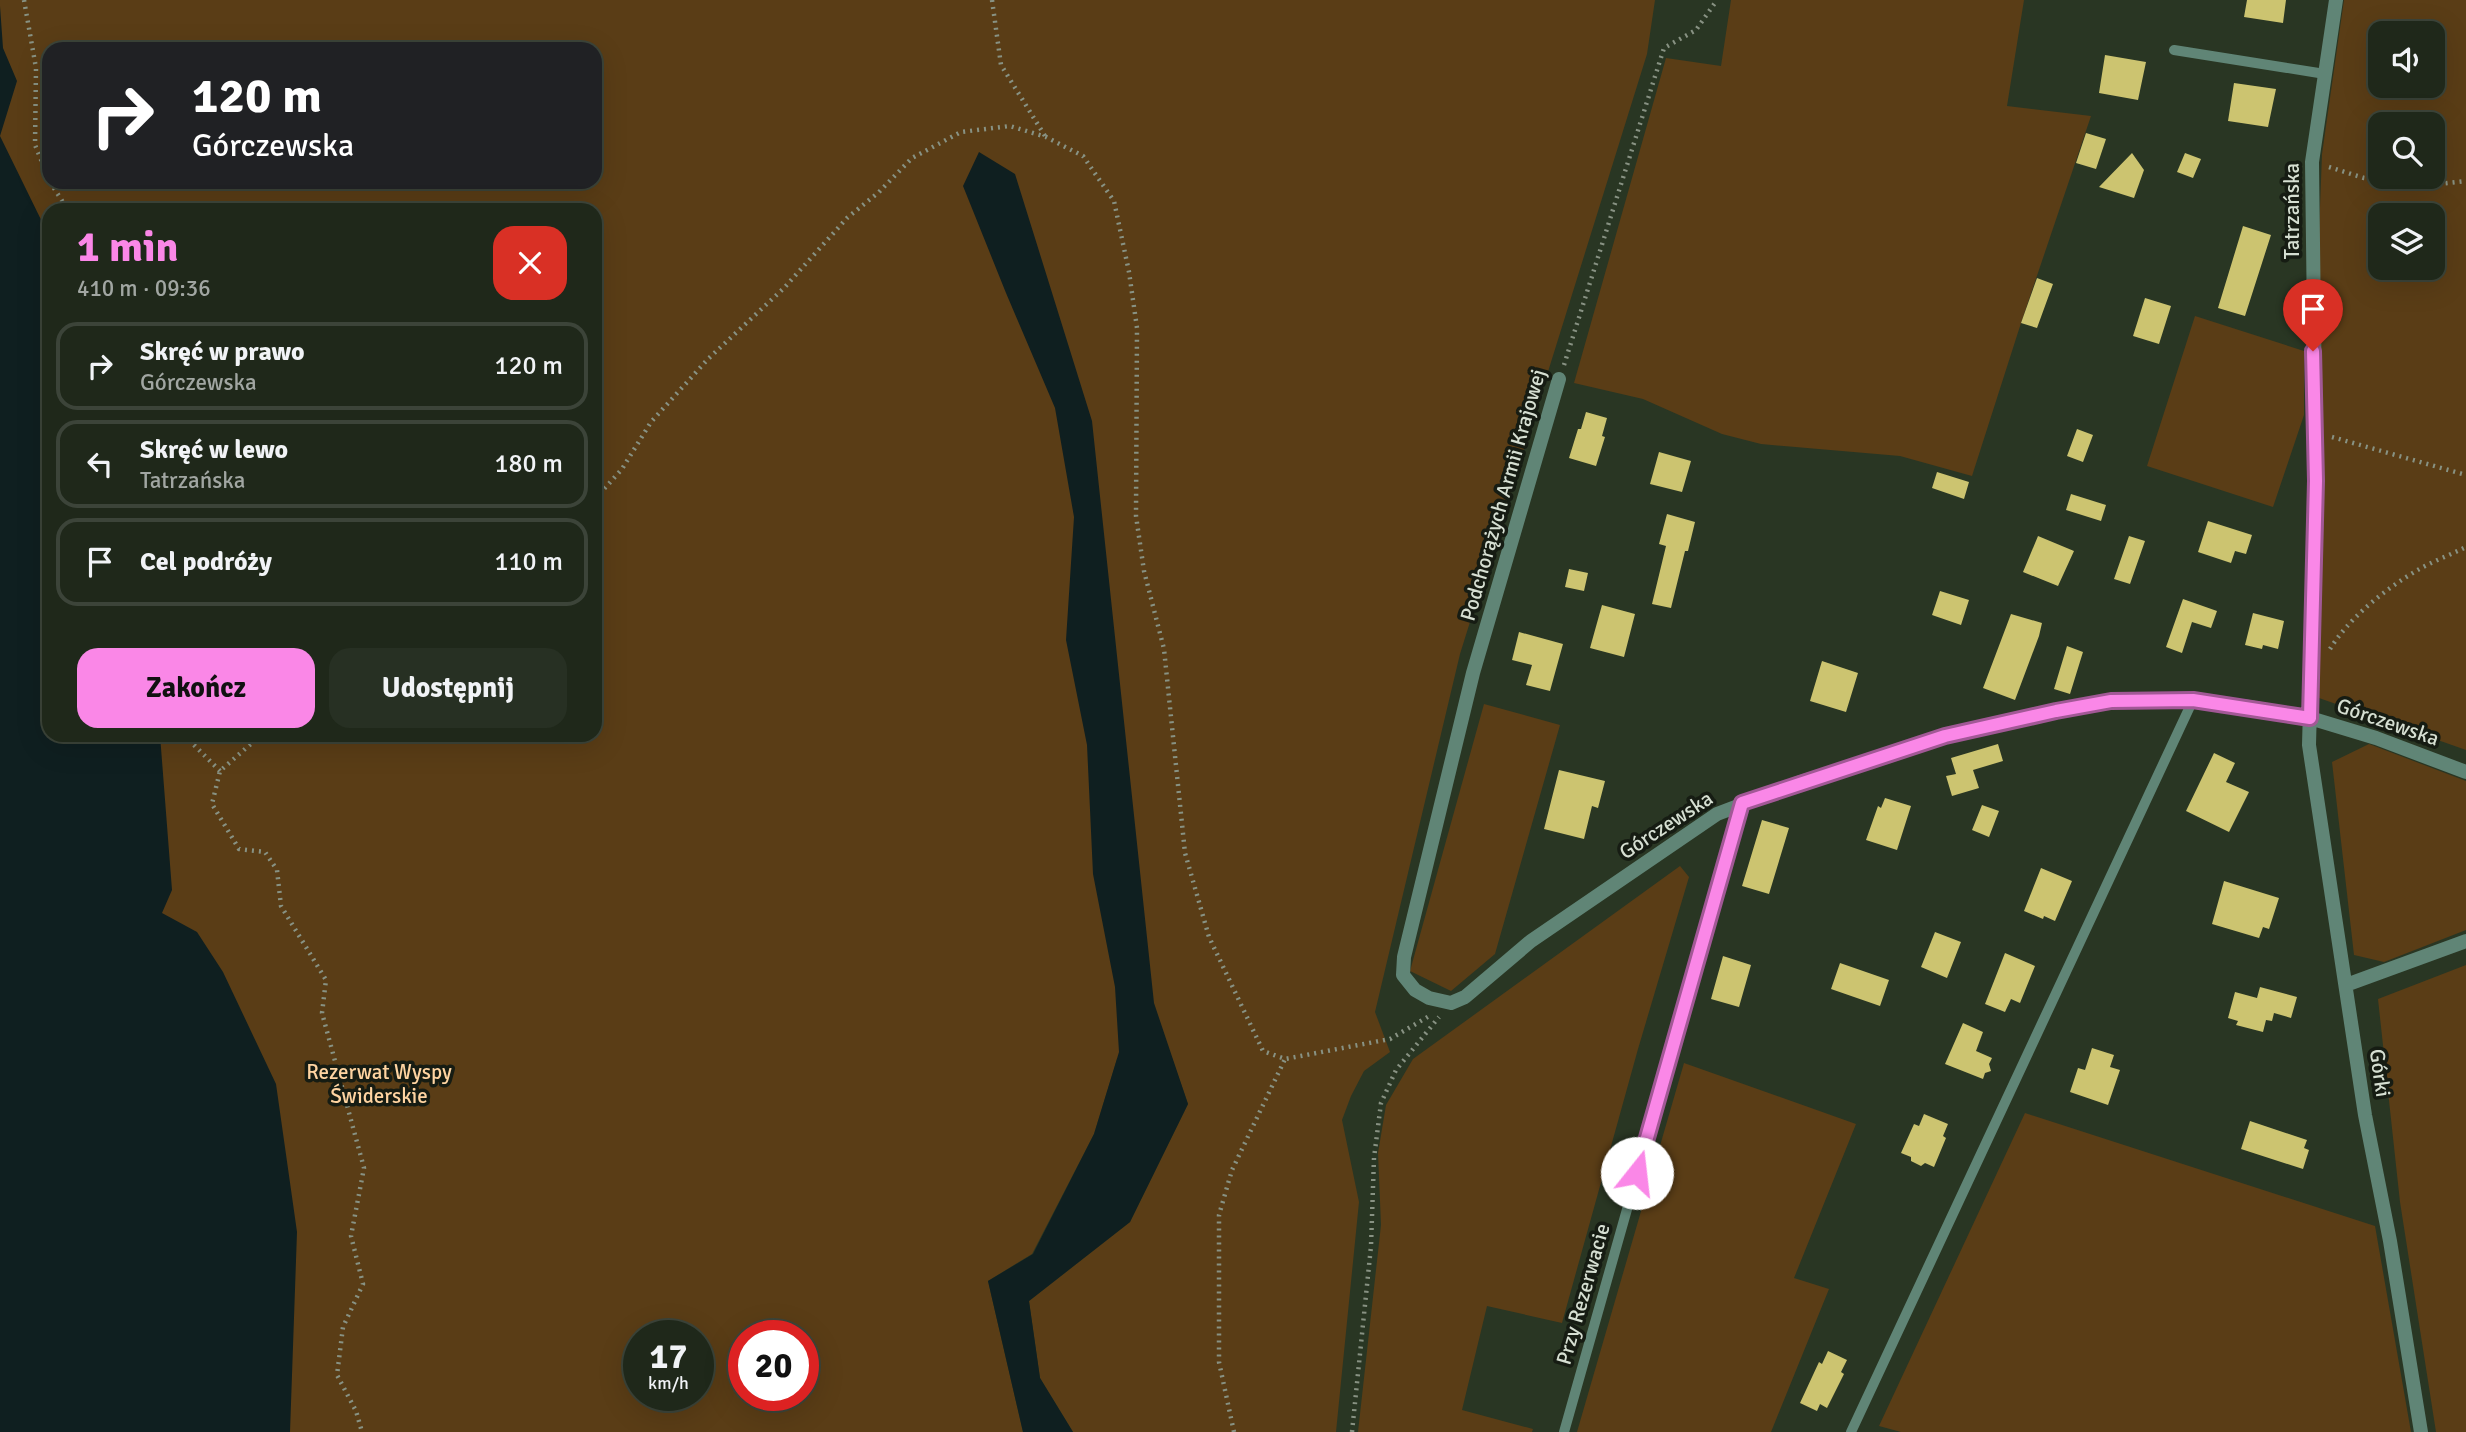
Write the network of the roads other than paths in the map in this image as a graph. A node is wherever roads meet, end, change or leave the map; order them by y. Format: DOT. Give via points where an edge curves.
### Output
graph roads {
  1 [pos="2336,0"];
  2 [pos="2174,50"];
  3 [pos="2325,74"];
  4 [pos="1559,379"];
  5 [pos="2193,700"];
  6 [pos="2310,718"];
  7 [pos="2466,772"];
  8 [pos="1742,803"];
  9 [pos="2466,942"];
  10 [pos="2346,985"];
  11 [pos="1451,1003"];
  12 [pos="1564,1432"];
  13 [pos="1851,1432"];
  14 [pos="2421,1432"];
  1 -- 3 [label="street, Tatrzańska"];
  2 -- 3 [label="lane"];
  3 -- 6 [label="street, Tatrzańska" via="2312,162 2316,481"];
  4 -- 11 [label="street, Podchorążych Armii Krajowej" via="1473,673 1404,957 1403,975 1415,990"];
  5 -- 6 [label="street, Górczewska"];
  5 -- 8 [label="street, Górczewska" via="2111,701 2031,716 1945,736"];
  5 -- 13 [label="lane"];
  6 -- 7 [label="street, Górczewska"];
  6 -- 10 [label="street, Górki" via="2309,745"];
  8 -- 11 [label="street, Górczewska" via="1687,833 1531,941 1465,997"];
  8 -- 12 [label="lane, Przy Rezerwacie"];
  9 -- 10 [label="street"];
  10 -- 14 [label="street, Górki"];
}
